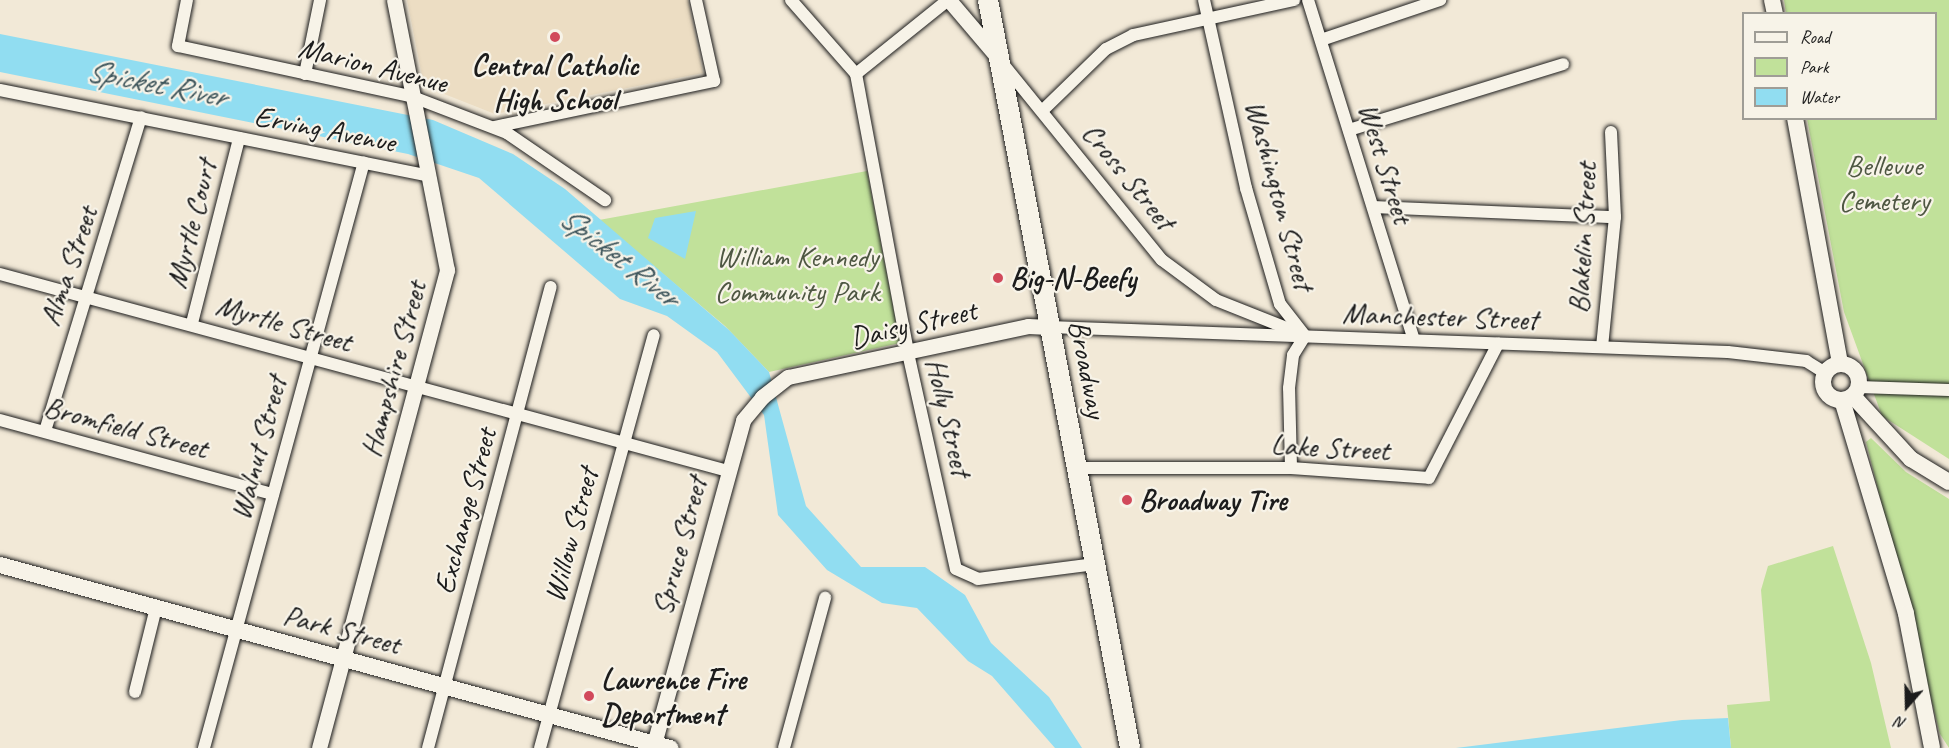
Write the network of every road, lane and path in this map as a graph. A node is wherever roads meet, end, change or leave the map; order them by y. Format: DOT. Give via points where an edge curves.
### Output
graph roads {
  1 [pos="188,0"];
  2 [pos="320,0"];
  3 [pos="394,0"];
  4 [pos="696,0"];
  5 [pos="791,0"];
  6 [pos="949,0"];
  7 [pos="988,0"];
  8 [pos="1204,0"];
  9 [pos="1294,0"];
  10 [pos="1308,0"];
  11 [pos="1440,0"];
  12 [pos="1209,18"];
  13 [pos="1321,40"];
  14 [pos="999,59"];
  15 [pos="1563,64"];
  16 [pos="305,74"];
  17 [pos="856,74"];
  18 [pos="1,93"];
  19 [pos="414,103"];
  20 [pos="1042,111"];
  21 [pos="141,117"];
  22 [pos="1795,120"];
  23 [pos="494,127"];
  24 [pos="1349,130"];
  25 [pos="1611,132"];
  26 [pos="239,138"];
  27 [pos="364,162"];
  28 [pos="428,171"];
  29 [pos="605,200"];
  30 [pos="1373,207"];
  31 [pos="1615,217"];
  32 [pos="0,274"];
  33 [pos="551,288"];
  34 [pos="82,299"];
  35 [pos="192,323"];
  36 [pos="1049,327"];
  37 [pos="654,335"];
  38 [pos="1305,336"];
  39 [pos="1414,340"];
  40 [pos="1498,344"];
  41 [pos="1602,347"];
  42 [pos="908,353"];
  43 [pos="309,358"];
  44 [pos="1840,363"];
  45 [pos="1825,373"];
  46 [pos="788,377"];
  47 [pos="417,385"];
  48 [pos="1949,390"];
  49 [pos="1851,394"];
  50 [pos="518,413"];
  51 [pos="0,420"];
  52 [pos="45,432"];
  53 [pos="623,443"];
  54 [pos="1076,468"];
  55 [pos="1291,468"];
  56 [pos="728,471"];
  57 [pos="1949,482"];
  58 [pos="273,494"];
  59 [pos="1095,564"];
  60 [pos="0,565"];
  61 [pos="825,598"];
  62 [pos="156,608"];
  63 [pos="236,629"];
  64 [pos="344,657"];
  65 [pos="445,686"];
  66 [pos="135,692"];
  67 [pos="549,714"];
  68 [pos="659,747"];
  69 [pos="204,748"];
  70 [pos="319,748"];
  71 [pos="428,748"];
  72 [pos="540,748"];
  73 [pos="784,748"];
  74 [pos="1130,748"];
  75 [pos="1932,748"];
  1 -- 16 [label="street, Marion Avenue" via="178,46"];
  2 -- 16 [label="street"];
  3 -- 19 [label="street, Hampshire Street"];
  4 -- 23 [label="street" via="714,81"];
  5 -- 17 [label="street"];
  6 -- 14 [label="street, Cross Street"];
  6 -- 17 [label="street"];
  7 -- 14 [label="main road, Broadway"];
  8 -- 12 [label="street, Washington Street"];
  9 -- 12 [label="street"];
  10 -- 13 [label="street, West Street"];
  11 -- 13 [label="street"];
  12 -- 20 [label="street" via="1133,35 1106,49"];
  12 -- 38 [label="street, Washington Street" via="1246,188 1280,304"];
  13 -- 24 [label="street, West Street"];
  14 -- 20 [label="street, Cross Street"];
  14 -- 36 [label="main road, Broadway"];
  15 -- 24 [label="street"];
  16 -- 19 [label="street, Marion Avenue"];
  17 -- 42 [label="street, Holly Street"];
  18 -- 21 [label="street, Erving Avenue"];
  19 -- 23 [label="street, Marion Avenue"];
  19 -- 28 [label="street, Hampshire Street"];
  20 -- 38 [label="street, Cross Street" via="1181,278 1216,300"];
  21 -- 26 [label="street, Erving Avenue"];
  21 -- 34 [label="street, Alma Street" via="92,289"];
  22 -- 44 [label="main road"];
  23 -- 29 [label="street, Marion Avenue"];
  24 -- 30 [label="street, West Street"];
  25 -- 31 [label="street, Blakelin Street"];
  26 -- 27 [label="street, Erving Avenue"];
  26 -- 35 [label="street, Myrtle Court"];
  27 -- 28 [label="street, Erving Avenue"];
  27 -- 43 [label="street, Walnut Street"];
  28 -- 47 [label="street, Hampshire Street" via="447,270"];
  30 -- 31 [label="street"];
  30 -- 39 [label="street, West Street"];
  31 -- 41 [label="street, Blakelin Street"];
  32 -- 34 [label="street, Myrtle Street"];
  33 -- 50 [label="street, Exchange Street"];
  34 -- 35 [label="street, Myrtle Street"];
  34 -- 52 [label="street, Alma Street"];
  35 -- 43 [label="street, Myrtle Street"];
  36 -- 38 [label="street, Manchester Street"];
  36 -- 42 [label="street, Daisy Street"];
  36 -- 54 [label="main road, Broadway"];
  37 -- 53 [label="street, Willow Street"];
  38 -- 39 [label="street, Manchester Street"];
  38 -- 55 [label="street" via="1293,355 1289,388"];
  39 -- 40 [label="street, Manchester Street"];
  40 -- 41 [label="street, Manchester Street"];
  40 -- 55 [label="street, Lake Street" via="1429,478"];
  41 -- 45 [label="street, Manchester Street" via="1790,358"];
  42 -- 46 [label="street, Daisy Street"];
  42 -- 59 [label="street, Holly Street" via="962,576"];
  43 -- 47 [label="street, Myrtle Street"];
  43 -- 58 [label="street, Walnut Street"];
  44 -- 45 [label="main road"];
  44 -- 49 [label="main road" via="1856,370"];
  45 -- 49 [label="main road" via="1826,391"];
  46 -- 56 [label="street, Spruce Street" via="743,420"];
  47 -- 50 [label="street, Myrtle Street"];
  47 -- 64 [label="street, Hampshire Street"];
  48 -- 49 [label="street"];
  49 -- 57 [label="main road" via="1911,459"];
  49 -- 75 [label="main road" via="1906,614"];
  50 -- 53 [label="street, Myrtle Street"];
  50 -- 65 [label="street, Exchange Street"];
  51 -- 52 [label="street, Bromfield Street"];
  52 -- 58 [label="street, Bromfield Street"];
  53 -- 56 [label="street, Myrtle Street"];
  53 -- 67 [label="street, Willow Street"];
  54 -- 55 [label="street, Lake Street"];
  54 -- 59 [label="main road, Broadway"];
  56 -- 68 [label="street, Spruce Street"];
  58 -- 63 [label="street, Walnut Street"];
  59 -- 74 [label="main road, Broadway"];
  60 -- 62 [label="main road, Park Street"];
  61 -- 73 [label="street"];
  62 -- 63 [label="main road, Park Street"];
  62 -- 66 [label="street"];
  63 -- 64 [label="main road, Park Street"];
  63 -- 69 [label="street, Walnut Street"];
  64 -- 65 [label="main road, Park Street"];
  64 -- 70 [label="street, Hampshire Street"];
  65 -- 67 [label="main road, Park Street"];
  65 -- 71 [label="street, Exchange Street"];
  67 -- 68 [label="main road, Park Street"];
  67 -- 72 [label="street, Willow Street"];
}
